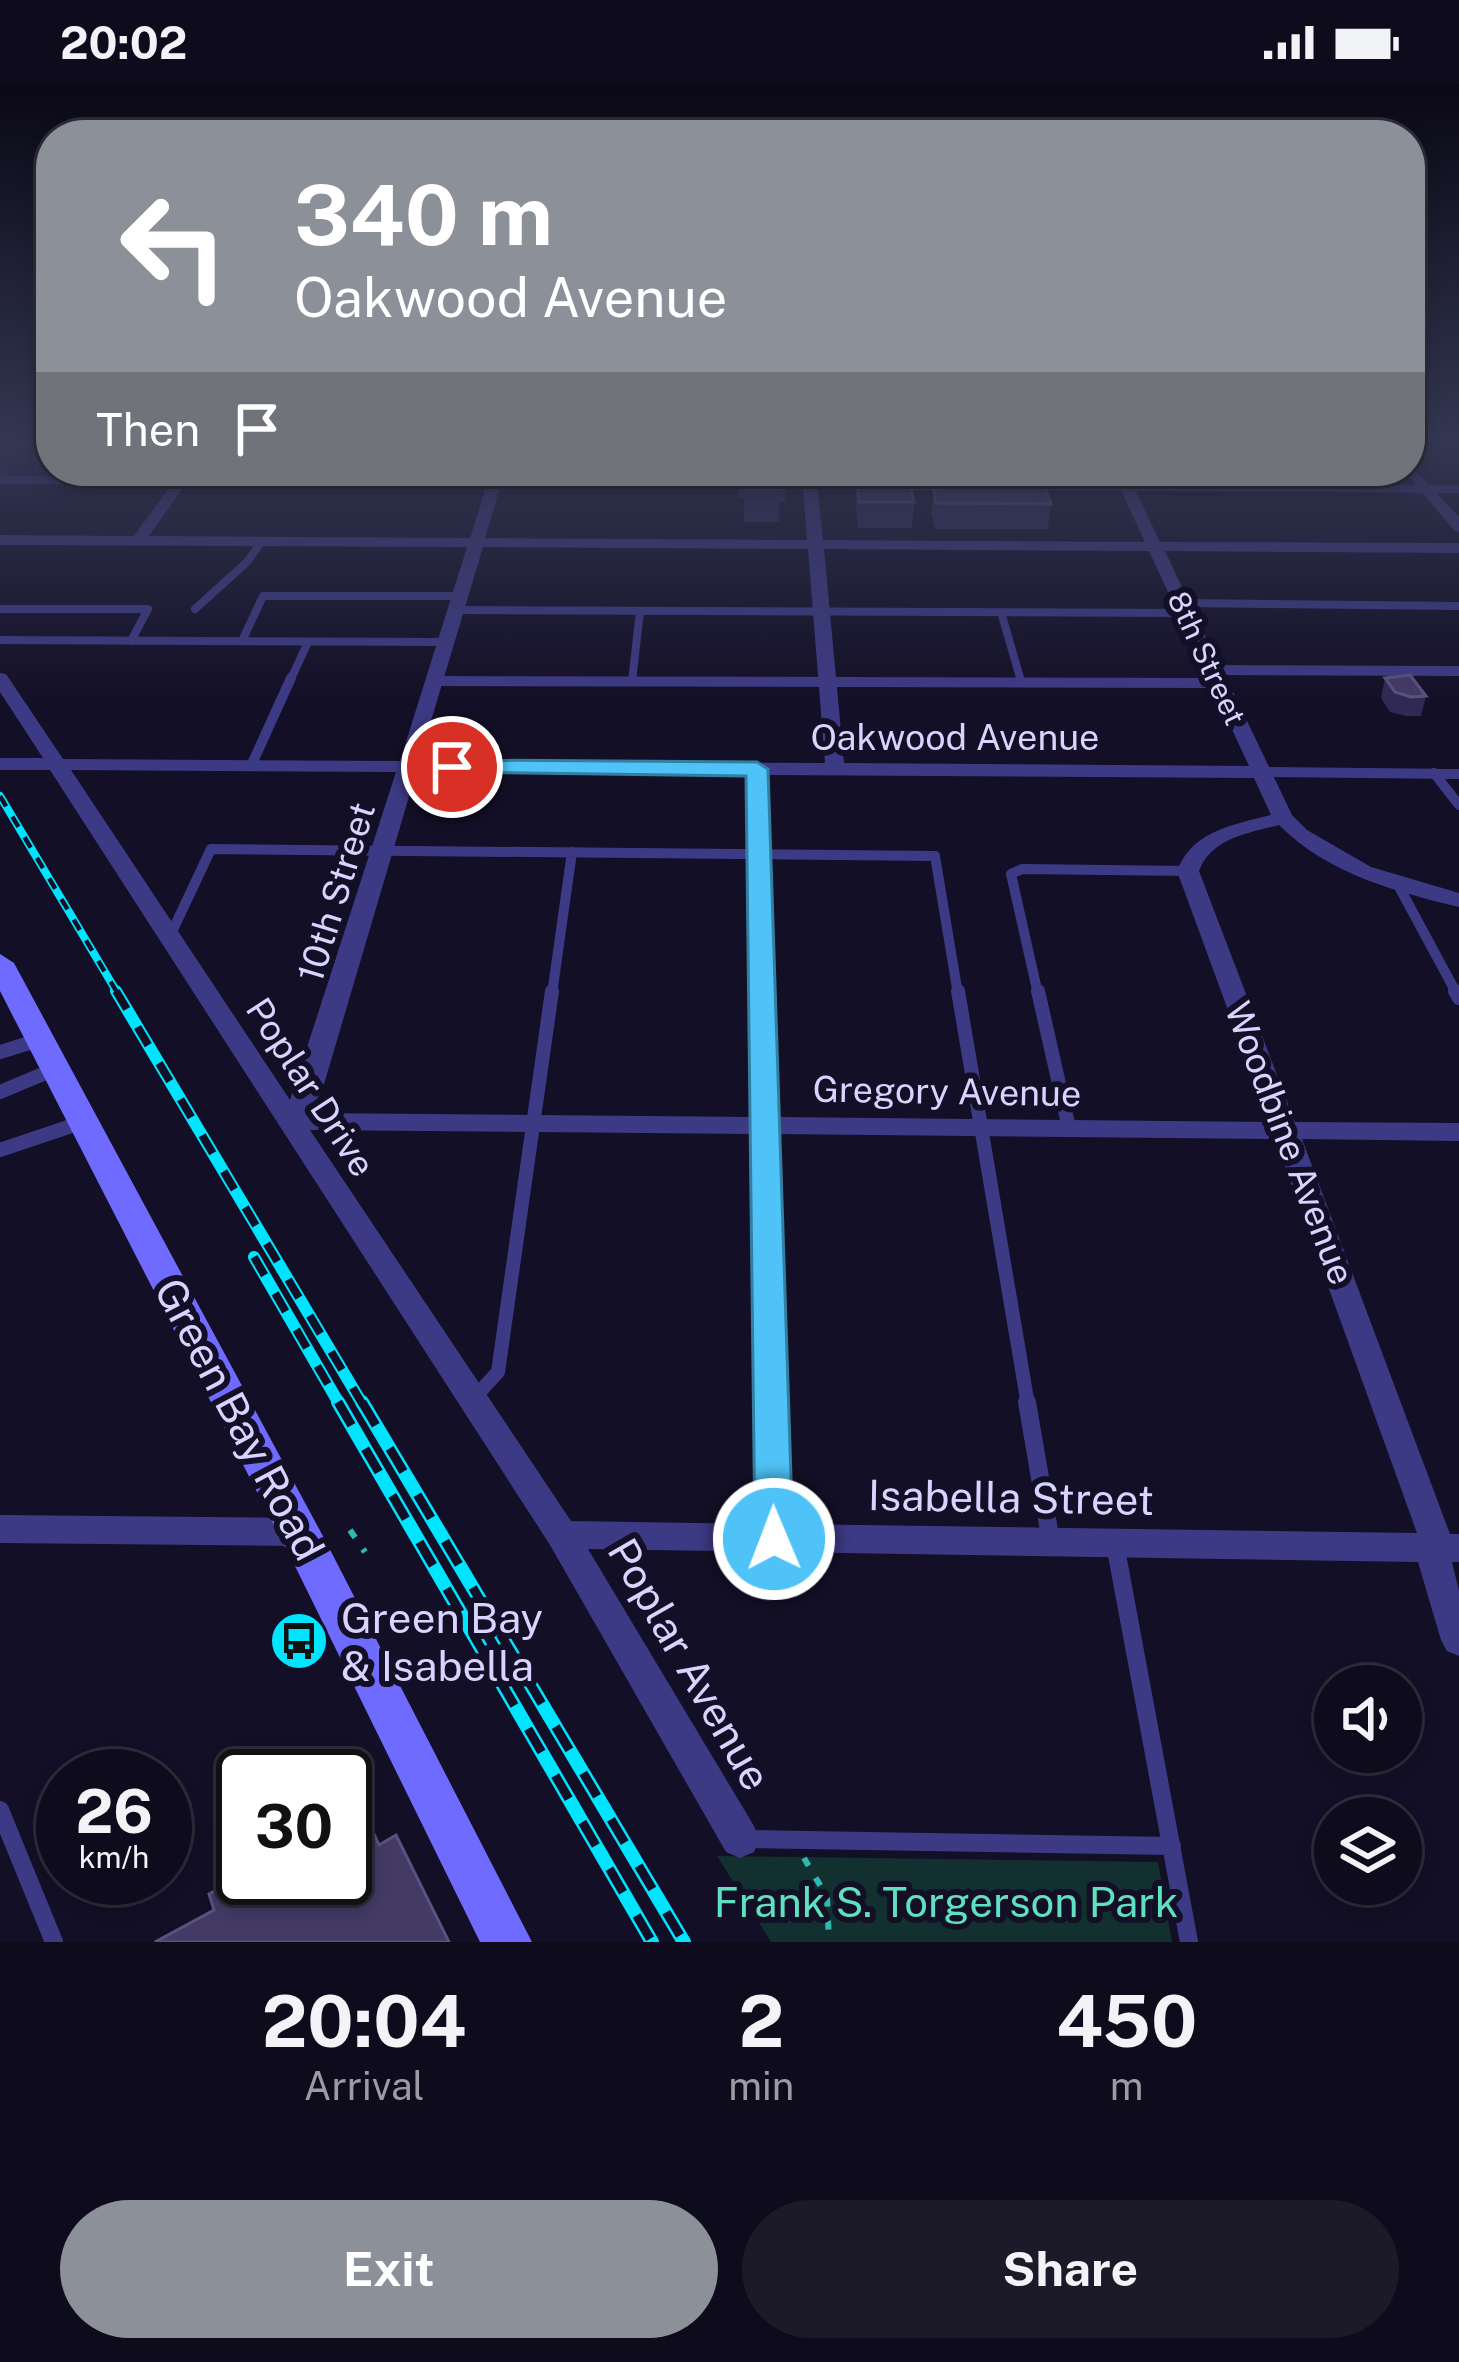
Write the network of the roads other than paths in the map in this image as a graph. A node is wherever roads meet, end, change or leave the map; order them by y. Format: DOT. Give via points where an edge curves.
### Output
graph roads {
  1 [pos="148,528"];
  2 [pos="480,528"];
  3 [pos="815,528"];
  4 [pos="1146,528"];
  5 [pos="0,540"];
  6 [pos="139,540"];
  7 [pos="262,541"];
  8 [pos="476,542"];
  9 [pos="816,544"];
  10 [pos="1155,546"];
  11 [pos="1459,548"];
  12 [pos="459,603"];
  13 [pos="1459,605"];
  14 [pos="1184,608"];
  15 [pos="0,609"];
  16 [pos="195,609"];
  17 [pos="640,611"];
  18 [pos="823,611"];
  19 [pos="1001,612"];
  20 [pos="0,640"];
  21 [pos="131,641"];
  22 [pos="242,641"];
  23 [pos="308,642"];
  24 [pos="447,642"];
  25 [pos="1459,671"];
  26 [pos="1216,676"];
  27 [pos="0,678"];
  28 [pos="435,680"];
  29 [pos="632,681"];
  30 [pos="828,682"];
  31 [pos="1021,682"];
  32 [pos="0,764"];
  33 [pos="56,764"];
  34 [pos="251,766"];
  35 [pos="409,767"];
  36 [pos="757,769"];
  37 [pos="835,770"];
  38 [pos="1434,773"];
  39 [pos="1459,774"];
  40 [pos="1263,776"];
  41 [pos="1459,805"];
  42 [pos="1283,818"];
  43 [pos="385,850"];
  44 [pos="572,852"];
  45 [pos="759,854"];
  46 [pos="1188,871"];
  47 [pos="1397,884"];
  48 [pos="1459,900"];
  49 [pos="170,937"];
  50 [pos="5,984"];
  51 [pos="1459,998"];
  52 [pos="0,1052"];
  53 [pos="48,1054"];
  54 [pos="0,1092"];
  55 [pos="290,1120"];
  56 [pos="83,1122"];
  57 [pos="534,1124"];
  58 [pos="766,1124"];
  59 [pos="980,1128"];
  60 [pos="1069,1128"];
  61 [pos="1284,1131"];
  62 [pos="1459,1132"];
  63 [pos="0,1150"];
  64 [pos="472,1399"];
  65 [pos="0,1529"];
  66 [pos="299,1532"];
  67 [pos="562,1535"];
  68 [pos="774,1539"];
  69 [pos="1443,1540"];
  70 [pos="1052,1543"];
  71 [pos="1115,1543"];
  72 [pos="1459,1640"];
  73 [pos="0,1810"];
  74 [pos="740,1839"];
  75 [pos="1172,1846"];
  76 [pos="54,1942"];
  77 [pos="506,1942"];
  78 [pos="1190,1942"];
  1 -- 6 [label="street"];
  2 -- 8 [label="street, 10th Street"];
  3 -- 9 [label="street"];
  4 -- 10 [label="street, 8th Street"];
  5 -- 6 [label="street"];
  6 -- 7 [label="street"];
  7 -- 8 [label="street"];
  7 -- 16 [label="lane" via="245,568 205,591"];
  8 -- 9 [label="street"];
  8 -- 12 [label="street, 10th Street"];
  9 -- 10 [label="street"];
  9 -- 18 [label="street"];
  10 -- 11 [label="street"];
  10 -- 14 [label="street, 8th Street"];
  12 -- 17 [label="lane"];
  12 -- 22 [label="lane" via="263,596"];
  12 -- 24 [label="street, 10th Street"];
  13 -- 14 [label="lane"];
  14 -- 19 [label="lane"];
  14 -- 26 [label="street, 8th Street"];
  15 -- 21 [label="lane" via="148,610"];
  17 -- 18 [label="lane"];
  17 -- 29 [label="lane"];
  18 -- 19 [label="lane"];
  18 -- 30 [label="street"];
  19 -- 31 [label="lane"];
  20 -- 21 [label="lane"];
  21 -- 22 [label="lane"];
  22 -- 23 [label="lane"];
  23 -- 24 [label="lane"];
  23 -- 34 [label="lane"];
  24 -- 28 [label="street, 10th Street"];
  25 -- 26 [label="street"];
  26 -- 31 [label="lane"];
  26 -- 40 [label="street, 8th Street"];
  27 -- 33 [label="street, Poplar Drive"];
  28 -- 29 [label="lane"];
  28 -- 35 [label="street, 10th Street"];
  29 -- 30 [label="lane"];
  30 -- 31 [label="lane"];
  30 -- 37 [label="street"];
  32 -- 33 [label="street, Oakwood Avenue"];
  33 -- 34 [label="street, Oakwood Avenue"];
  33 -- 49 [label="street, Poplar Drive"];
  34 -- 35 [label="street, Oakwood Avenue"];
  35 -- 36 [label="street, Oakwood Avenue"];
  35 -- 43 [label="street, 10th Street"];
  36 -- 37 [label="street, Oakwood Avenue"];
  36 -- 45 [label="street"];
  37 -- 40 [label="street, Oakwood Avenue"];
  38 -- 39 [label="lane"];
  38 -- 40 [label="lane"];
  38 -- 41 [label="lane"];
  40 -- 42 [label="street, 8th Street"];
  42 -- 46 [label="street" via="1204,843"];
  42 -- 47 [label="street" via="1315,846"];
  43 -- 44 [label="lane"];
  43 -- 49 [label="lane" via="211,849"];
  43 -- 55 [label="street, 10th Street" via="309,1091"];
  44 -- 45 [label="lane"];
  44 -- 57 [label="lane"];
  45 -- 58 [label="street"];
  45 -- 59 [label="lane" via="935,856"];
  46 -- 60 [label="lane" via="1011,874"];
  46 -- 61 [label="street, Woodbine Avenue"];
  47 -- 48 [label="street"];
  47 -- 51 [label="lane"];
  49 -- 55 [label="street, Poplar Drive"];
  50 -- 53 [label="main road, Green Bay Road"];
  52 -- 53 [label="lane"];
  53 -- 54 [label="lane"];
  53 -- 56 [label="main road, Green Bay Road"];
  55 -- 57 [label="street, Gregory Avenue"];
  55 -- 64 [label="street, Poplar Drive"];
  56 -- 63 [label="lane"];
  56 -- 66 [label="main road, Green Bay Road"];
  57 -- 58 [label="street, Gregory Avenue"];
  57 -- 64 [label="lane" via="498,1372"];
  58 -- 59 [label="street, Gregory Avenue"];
  58 -- 68 [label="street"];
  59 -- 60 [label="street, Gregory Avenue"];
  59 -- 70 [label="lane"];
  60 -- 61 [label="street, Gregory Avenue"];
  61 -- 62 [label="street, Gregory Avenue"];
  61 -- 69 [label="street, Woodbine Avenue"];
  64 -- 67 [label="street, Poplar Drive"];
  65 -- 66 [label="street"];
  66 -- 77 [label="main road, Green Bay Road"];
  67 -- 68 [label="street, Isabella Street"];
  67 -- 74 [label="street, Poplar Avenue"];
  68 -- 70 [label="street, Isabella Street"];
  69 -- 71 [label="street, Isabella Street"];
  69 -- 72 [label="street, Woodbine Avenue" via="1436,1574"];
  70 -- 71 [label="street, Isabella Street"];
  71 -- 75 [label="lane"];
  73 -- 76 [label="lane"];
  74 -- 75 [label="lane"];
  75 -- 78 [label="lane"];
}
